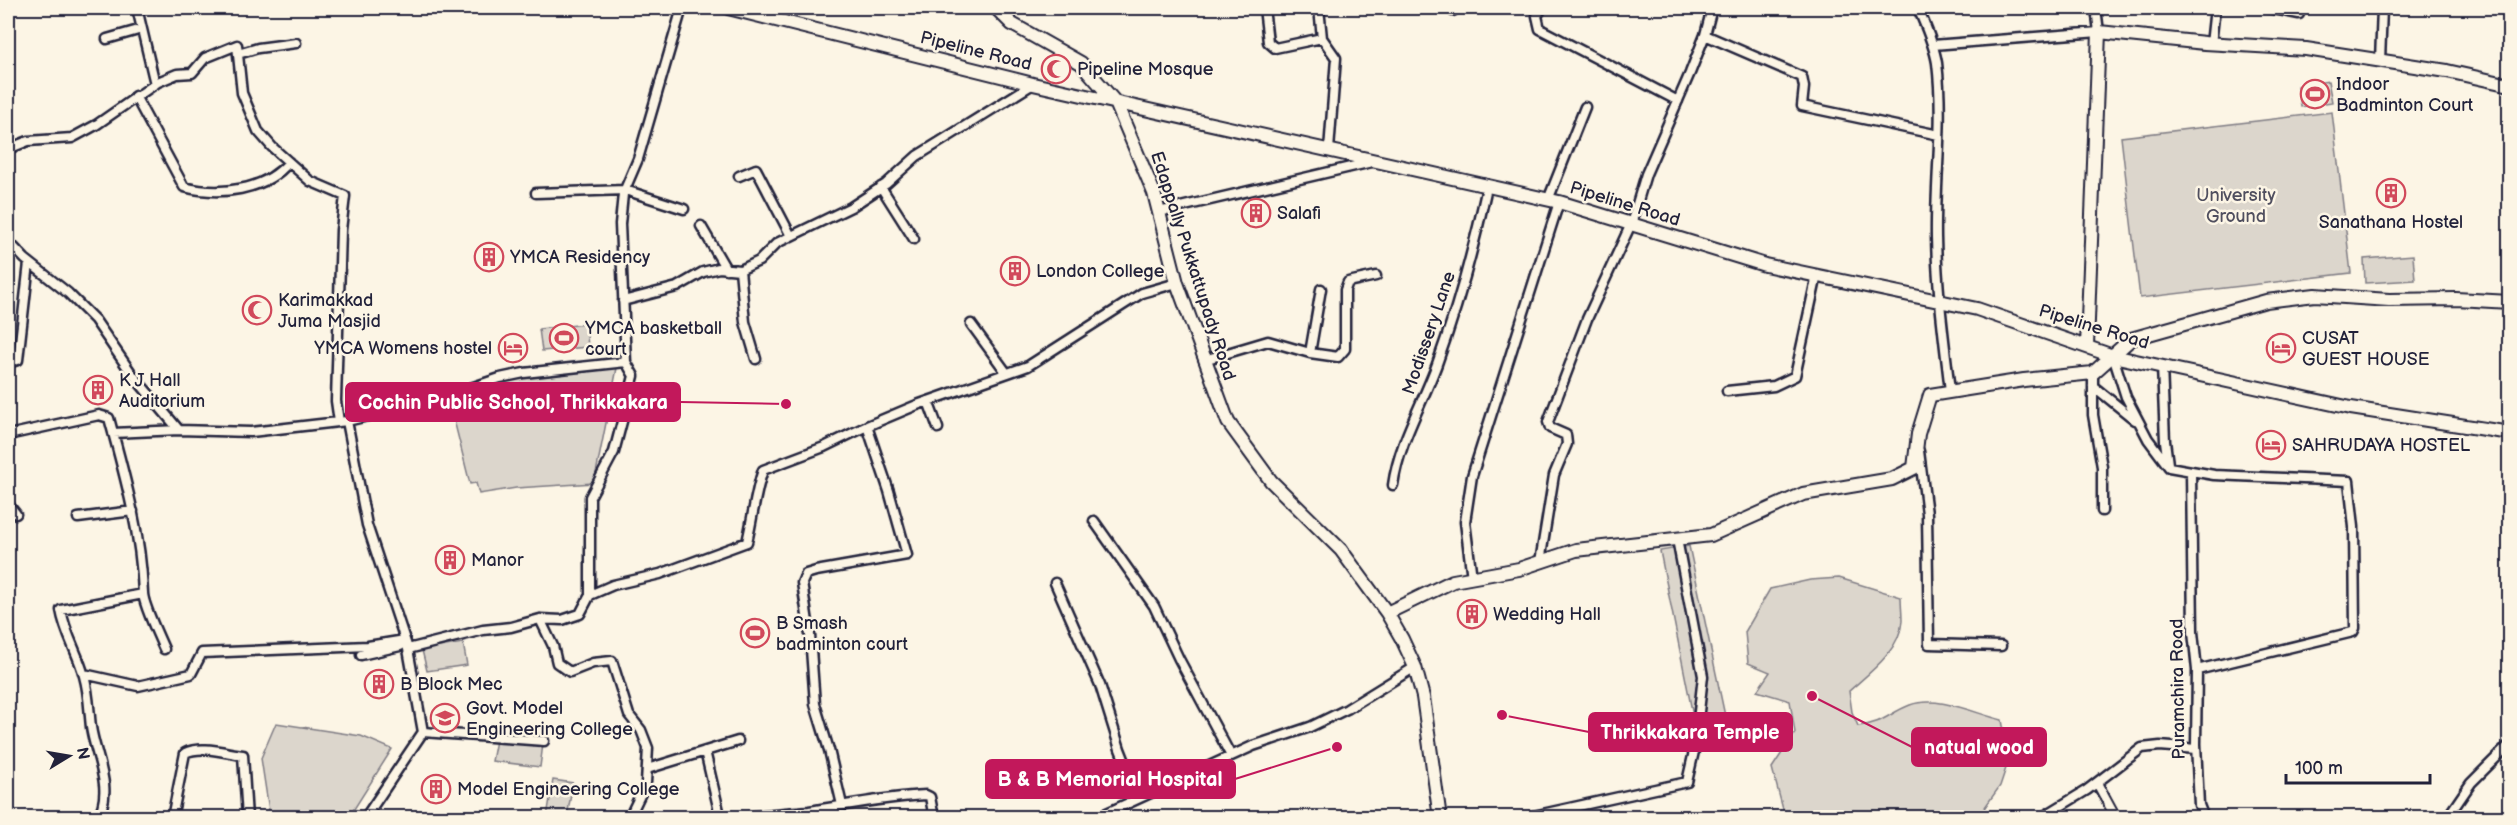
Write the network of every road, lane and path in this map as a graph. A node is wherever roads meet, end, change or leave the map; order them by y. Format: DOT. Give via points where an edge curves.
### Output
graph roads {
  1 [pos="137,8"];
  2 [pos="682,8"];
  3 [pos="728,8"];
  4 [pos="996,8"];
  5 [pos="1264,8"];
  6 [pos="1319,8"];
  7 [pos="1542,8"];
  8 [pos="1712,8"];
  9 [pos="1918,8"];
  10 [pos="2096,8"];
  11 [pos="2215,8"];
  12 [pos="2268,8"];
  13 [pos="2382,8"];
  14 [pos="2299,14"];
  15 [pos="142,29"];
  16 [pos="2099,32"];
  17 [pos="1705,35"];
  18 [pos="1322,38"];
  19 [pos="107,39"];
  20 [pos="296,43"];
  21 [pos="2211,44"];
  22 [pos="1933,45"];
  23 [pos="238,54"];
  24 [pos="2380,61"];
  25 [pos="155,84"];
  26 [pos="1033,84"];
  27 [pos="2510,85"];
  28 [pos="135,96"];
  29 [pos="1678,101"];
  30 [pos="1116,103"];
  31 [pos="8,104"];
  32 [pos="1585,107"];
  33 [pos="8,133"];
  34 [pos="1939,135"];
  35 [pos="8,149"];
  36 [pos="1329,150"];
  37 [pos="1376,161"];
  38 [pos="289,162"];
  39 [pos="739,176"];
  40 [pos="881,187"];
  41 [pos="1487,187"];
  42 [pos="625,190"];
  43 [pos="536,192"];
  44 [pos="1553,201"];
  45 [pos="684,209"];
  46 [pos="1159,212"];
  47 [pos="1631,224"];
  48 [pos="701,226"];
  49 [pos="791,236"];
  50 [pos="914,239"];
  51 [pos="8,241"];
  52 [pos="29,263"];
  53 [pos="726,269"];
  54 [pos="740,270"];
  55 [pos="1817,275"];
  56 [pos="1376,276"];
  57 [pos="1177,284"];
  58 [pos="1321,289"];
  59 [pos="623,301"];
  60 [pos="1939,301"];
  61 [pos="2510,302"];
  62 [pos="971,324"];
  63 [pos="2087,346"];
  64 [pos="1310,353"];
  65 [pos="2113,356"];
  66 [pos="756,360"];
  67 [pos="1204,360"];
  68 [pos="626,362"];
  69 [pos="8,363"];
  70 [pos="2162,366"];
  71 [pos="1006,372"];
  72 [pos="2093,379"];
  73 [pos="1727,391"];
  74 [pos="1950,391"];
  75 [pos="928,401"];
  76 [pos="343,421"];
  77 [pos="2140,425"];
  78 [pos="867,426"];
  79 [pos="939,428"];
  80 [pos="179,430"];
  81 [pos="113,433"];
  82 [pos="2510,433"];
  83 [pos="8,435"];
  84 [pos="1918,439"];
  85 [pos="2169,467"];
  86 [pos="2191,471"];
  87 [pos="1393,485"];
  88 [pos="8,504"];
  89 [pos="133,511"];
  90 [pos="2102,512"];
  91 [pos="16,514"];
  92 [pos="78,518"];
  93 [pos="1094,521"];
  94 [pos="1677,539"];
  95 [pos="1540,562"];
  96 [pos="1472,578"];
  97 [pos="1055,583"];
  98 [pos="143,594"];
  99 [pos="590,595"];
  100 [pos="1387,613"];
  101 [pos="540,619"];
  102 [pos="406,644"];
  103 [pos="2001,646"];
  104 [pos="164,649"];
  105 [pos="362,655"];
  106 [pos="1414,667"];
  107 [pos="2197,670"];
  108 [pos="84,674"];
  109 [pos="423,732"];
  110 [pos="544,741"];
  111 [pos="738,741"];
  112 [pos="2510,744"];
  113 [pos="2196,749"];
  114 [pos="705,751"];
  115 [pos="1231,756"];
  116 [pos="647,769"];
  117 [pos="2097,783"];
  118 [pos="1139,797"];
  119 [pos="842,805"];
  120 [pos="719,811"];
  121 [pos="97,818"];
  122 [pos="172,818"];
  123 [pos="247,818"];
  124 [pos="365,818"];
  125 [pos="629,818"];
  126 [pos="744,818"];
  127 [pos="934,818"];
  128 [pos="1096,818"];
  129 [pos="1440,818"];
  130 [pos="1524,818"];
  131 [pos="2041,818"];
  132 [pos="2116,818"];
  133 [pos="2204,818"];
  134 [pos="2447,818"];
  1 -- 15 [label="street"];
  2 -- 42 [label="street" via="638,159"];
  3 -- 26 [label="street, Pipeline Road"];
  4 -- 30 [label="street, Edappally Pukkattupady Road" via="1012,24 1081,63"];
  5 -- 18 [label="street" via="1268,42 1275,48"];
  6 -- 18 [label="street"];
  7 -- 29 [label="street" via="1537,16 1540,29"];
  8 -- 17 [label="street"];
  9 -- 22 [label="street"];
  10 -- 16 [label="street"];
  11 -- 21 [label="street"];
  12 -- 14 [label="street"];
  13 -- 24 [label="street"];
  15 -- 19 [label="street"];
  15 -- 25 [label="street"];
  16 -- 21 [label="street"];
  16 -- 22 [label="street"];
  16 -- 63 [label="street"];
  17 -- 29 [label="street"];
  17 -- 34 [label="street" via="1802,77 1802,106"];
  18 -- 36 [label="street" via="1336,58"];
  20 -- 23 [label="street"];
  21 -- 24 [label="street" via="2306,50"];
  22 -- 34 [label="street"];
  23 -- 25 [label="street" via="237,45 204,58 192,73 177,74"];
  23 -- 38 [label="street" via="242,93 250,116 258,131"];
  24 -- 27 [label="street" via="2447,70"];
  25 -- 28 [label="street"];
  26 -- 30 [label="street, Pipeline Road"];
  26 -- 40 [label="street" via="917,156"];
  28 -- 35 [label="street" via="72,138 28,141"];
  28 -- 38 [label="street" via="184,187 205,192 254,186 279,174"];
  29 -- 47 [label="street" via="1646,174"];
  30 -- 36 [label="street, Pipeline Road"];
  30 -- 46 [label="street, Edappally Pukkattupady Road"];
  31 -- 33 [label="street"];
  32 -- 44 [label="street"];
  34 -- 60 [label="street"];
  36 -- 37 [label="street, Pipeline Road"];
  37 -- 41 [label="street, Pipeline Road"];
  37 -- 46 [label="street"];
  38 -- 76 [label="street" via="310,181 345,196 336,401"];
  39 -- 49 [label="street" via="756,169"];
  40 -- 49 [label="street" via="851,207"];
  40 -- 50 [label="street"];
  41 -- 44 [label="street, Pipeline Road"];
  41 -- 87 [label="street, Modissery Lane" via="1458,308 1419,410 1402,443"];
  42 -- 43 [label="street"];
  42 -- 45 [label="street"];
  42 -- 59 [label="street" via="620,224"];
  44 -- 47 [label="street, Pipeline Road"];
  44 -- 96 [label="street" via="1472,476 1465,522"];
  46 -- 57 [label="street, Edappally Pukkattupady Road"];
  47 -- 55 [label="street, Pipeline Road" via="1765,265"];
  47 -- 95 [label="street" via="1587,320 1548,422 1550,428 1566,435 1567,444 1554,475"];
  48 -- 53 [label="street"];
  49 -- 54 [label="street" via="777,243 759,261"];
  51 -- 52 [label="street"];
  52 -- 69 [label="street" via="18,360"];
  52 -- 80 [label="street" via="95,320 132,374"];
  53 -- 54 [label="street"];
  53 -- 59 [label="street" via="703,272 677,287"];
  54 -- 66 [label="street" via="745,322"];
  55 -- 60 [label="street, Pipeline Road"];
  55 -- 73 [label="street" via="1795,376 1774,386"];
  56 -- 64 [label="street" via="1348,282 1342,354 1338,357"];
  57 -- 67 [label="street, Edappally Pukkattupady Road"];
  57 -- 71 [label="street" via="1142,293 1028,366"];
  58 -- 64 [label="street"];
  59 -- 68 [label="street"];
  60 -- 63 [label="street, Pipeline Road" via="1977,309"];
  60 -- 74 [label="street"];
  61 -- 65 [label="street" via="2315,295 2266,301 2131,339"];
  62 -- 71 [label="street"];
  63 -- 65 [label="street, Pipeline Road"];
  64 -- 67 [label="street" via="1268,341"];
  65 -- 70 [label="street, Pipeline Road"];
  65 -- 72 [label="street"];
  65 -- 77 [label="street" via="2126,398"];
  67 -- 100 [label="street, Edappally Pukkattupady Road" via="1234,434 1270,482 1341,550"];
  68 -- 76 [label="street" via="524,373 435,400"];
  68 -- 99 [label="street" via="634,376 632,387 614,452 590,497"];
  70 -- 82 [label="street, Pipeline Road" via="2351,408"];
  70 -- 85 [label="street"];
  71 -- 75 [label="street"];
  72 -- 74 [label="street" via="2024,380"];
  72 -- 77 [label="street"];
  72 -- 90 [label="street" via="2093,415 2102,467"];
  74 -- 84 [label="street" via="1930,395"];
  75 -- 78 [label="street"];
  75 -- 79 [label="street"];
  76 -- 80 [label="street" via="251,432"];
  76 -- 102 [label="street" via="367,525"];
  77 -- 85 [label="street"];
  78 -- 99 [label="street" via="763,470 755,492 747,542"];
  78 -- 119 [label="street" via="907,555 816,571 806,574 802,582 815,704"];
  80 -- 81 [label="street"];
  81 -- 83 [label="street" via="109,418 99,415"];
  81 -- 89 [label="street"];
  84 -- 94 [label="street" via="1914,468 1892,479 1803,494 1711,535"];
  84 -- 103 [label="street" via="1928,514 1929,644"];
  85 -- 86 [label="street"];
  86 -- 107 [label="street, Puramchira Road"];
  86 -- 107 [label="street" via="2349,481 2354,527 2353,632"];
  88 -- 91 [label="street"];
  89 -- 92 [label="street"];
  89 -- 98 [label="street" via="141,550"];
  93 -- 115 [label="street" via="1154,606"];
  94 -- 95 [label="street" via="1576,550"];
  94 -- 130 [label="street" via="1703,676 1687,782"];
  95 -- 96 [label="street"];
  96 -- 100 [label="street" via="1453,581"];
  97 -- 118 [label="street" via="1100,685"];
  98 -- 104 [label="street"];
  98 -- 108 [label="street" via="61,610 64,628"];
  99 -- 101 [label="street" via="580,614 562,620"];
  100 -- 106 [label="street, Edappally Pukkattupady Road"];
  101 -- 102 [label="street"];
  101 -- 116 [label="street" via="557,663 570,672 612,661 629,715 648,748"];
  102 -- 105 [label="street"];
  102 -- 108 [label="street" via="202,653 191,674 138,686"];
  102 -- 109 [label="street"];
  106 -- 115 [label="street" via="1310,728"];
  106 -- 129 [label="street, Edappally Pukkattupady Road" via="1429,727"];
  107 -- 113 [label="street, Puramchira Road"];
  108 -- 121 [label="street" via="91,728 103,775 104,806"];
  109 -- 110 [label="street"];
  109 -- 124 [label="street"];
  111 -- 114 [label="street"];
  112 -- 134 [label="street" via="2472,783"];
  113 -- 117 [label="street" via="2142,748"];
  113 -- 133 [label="street, Puramchira Road" via="2199,806"];
  114 -- 116 [label="street"];
  114 -- 120 [label="street"];
  115 -- 118 [label="street"];
  116 -- 125 [label="street" via="646,783"];
  117 -- 131 [label="street"];
  117 -- 132 [label="street"];
  118 -- 128 [label="street"];
  119 -- 126 [label="street"];
  119 -- 127 [label="street" via="926,795 930,797"];
  122 -- 123 [label="street" via="185,753 210,750 243,755"];
}
